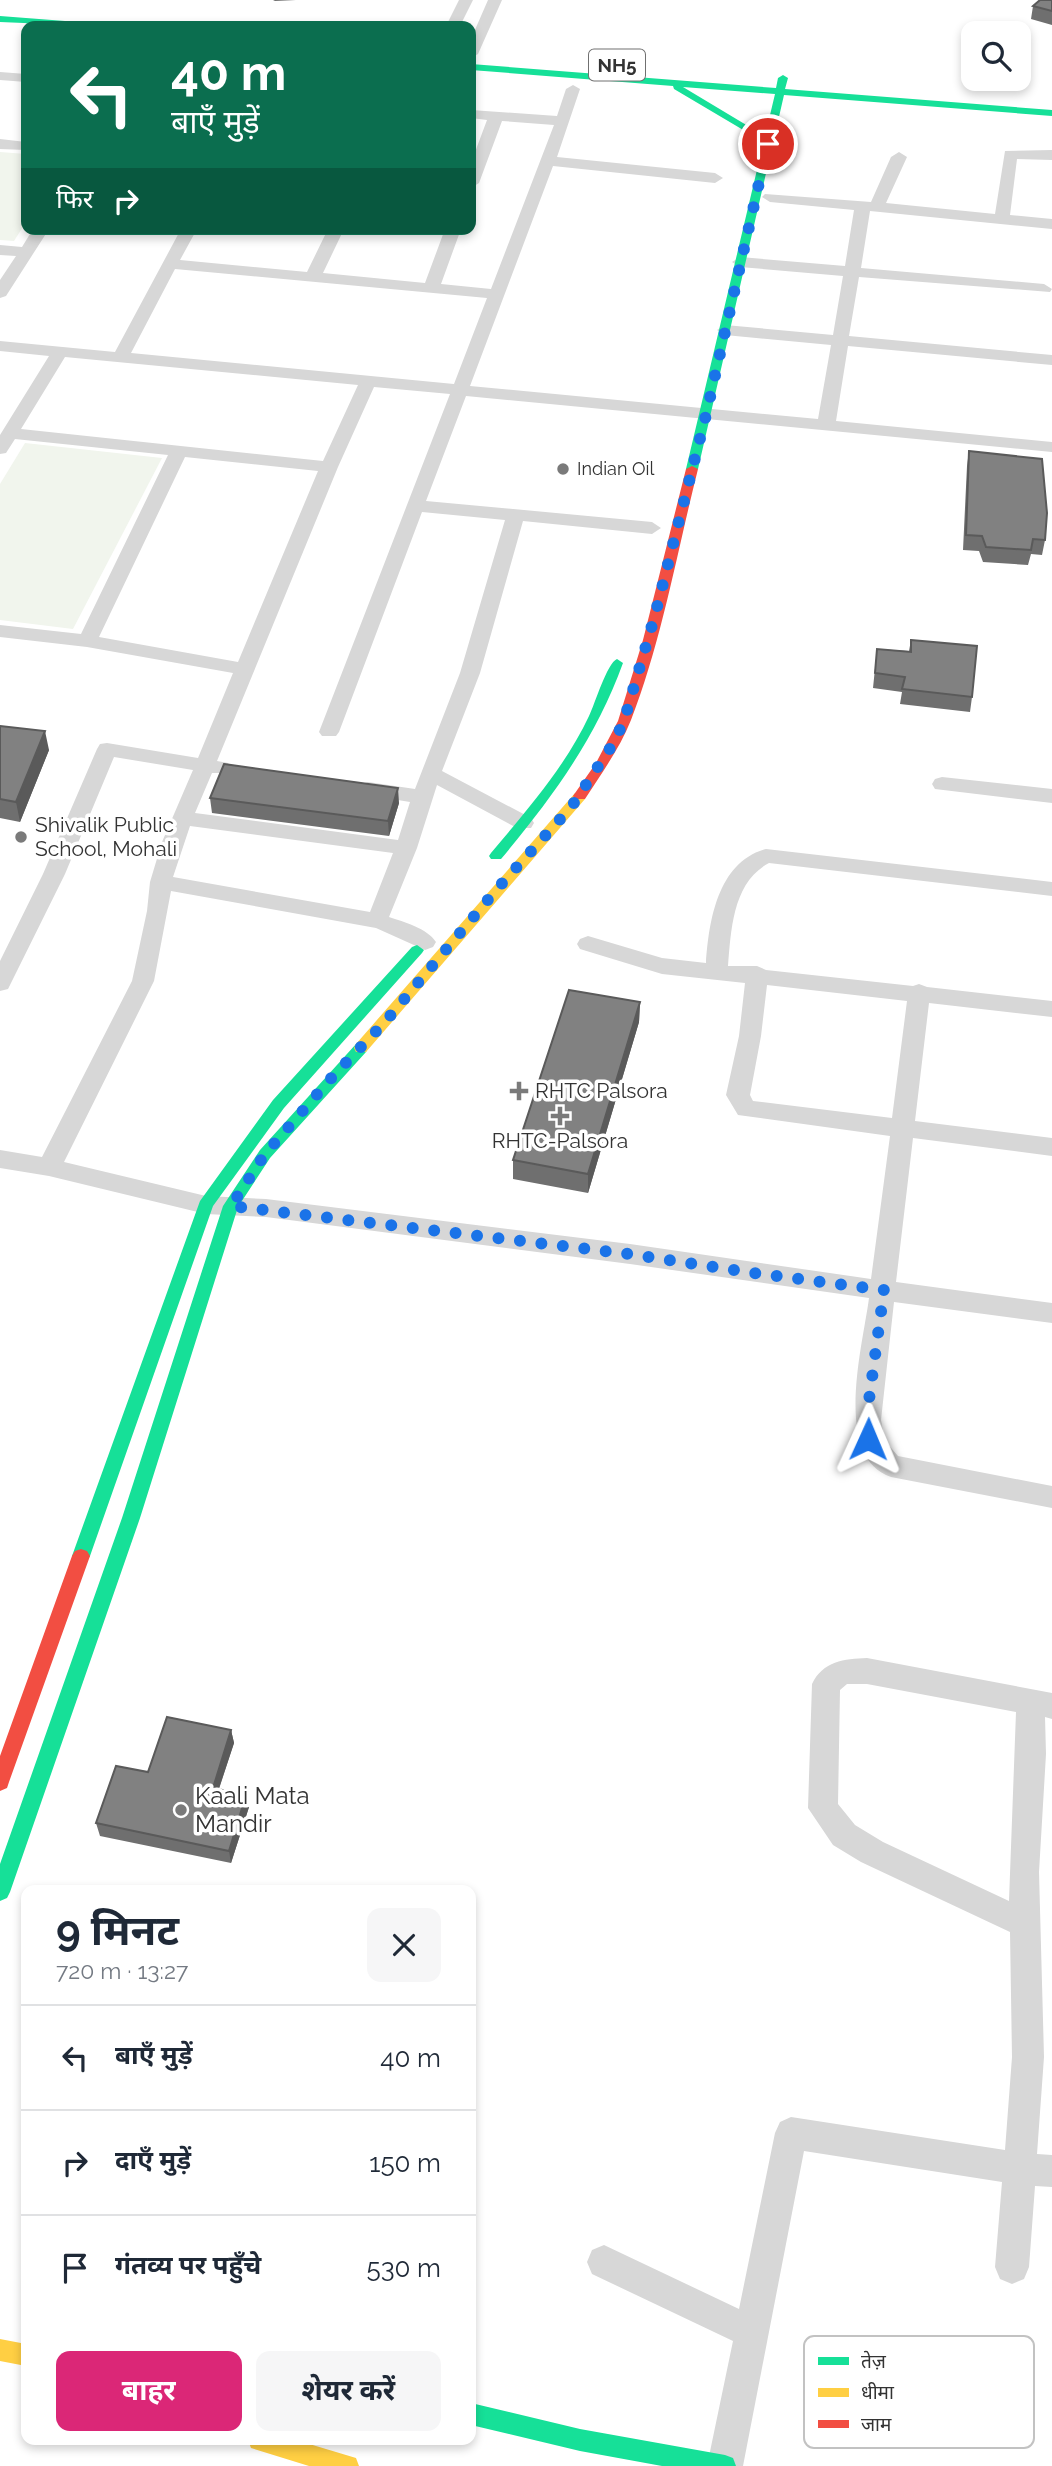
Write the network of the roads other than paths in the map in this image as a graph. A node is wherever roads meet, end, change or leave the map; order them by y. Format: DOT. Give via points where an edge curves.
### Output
graph roads {
  1 [pos="466,0"];
  2 [pos="495,0"];
  3 [pos="0,19"];
  4 [pos="26,21"];
  5 [pos="456,21"];
  6 [pos="0,30"];
  7 [pos="21,32"];
  8 [pos="476,43"];
  9 [pos="476,54"];
  10 [pos="476,67"];
  11 [pos="0,76"];
  12 [pos="21,78"];
  13 [pos="670,82"];
  14 [pos="762,83"];
  15 [pos="781,85"];
  16 [pos="573,89"];
  17 [pos="1052,99"];
  18 [pos="1052,113"];
  19 [pos="476,114"];
  20 [pos="496,116"];
  21 [pos="563,121"];
  22 [pos="0,144"];
  23 [pos="21,146"];
  24 [pos="1052,155"];
  25 [pos="899,157"];
  26 [pos="548,161"];
  27 [pos="476,170"];
  28 [pos="715,178"];
  29 [pos="770,197"];
  30 [pos="870,205"];
  31 [pos="1002,219"];
  32 [pos="1052,224"];
  33 [pos="37,235"];
  34 [pos="186,235"];
  35 [pos="332,235"];
  36 [pos="451,235"];
  37 [pos="0,250"];
  38 [pos="26,252"];
  39 [pos="740,262"];
  40 [pos="170,264"];
  41 [pos="853,272"];
  42 [pos="313,277"];
  43 [pos="431,288"];
  44 [pos="1044,289"];
  45 [pos="0,293"];
  46 [pos="497,294"];
  47 [pos="725,330"];
  48 [pos="840,340"];
  49 [pos="0,346"];
  50 [pos="60,352"];
  51 [pos="120,358"];
  52 [pos="1052,360"];
  53 [pos="368,382"];
  54 [pos="461,391"];
  55 [pos="706,415"];
  56 [pos="827,426"];
  57 [pos="5,441"];
  58 [pos="1052,447"];
  59 [pos="179,452"];
  60 [pos="329,467"];
  61 [pos="417,506"];
  62 [pos="657,509"];
  63 [pos="516,515"];
  64 [pos="651,535"];
  65 [pos="0,631"];
  66 [pos="87,641"];
  67 [pos="622,646"];
  68 [pos="244,669"];
  69 [pos="330,732"];
  70 [pos="206,765"];
  71 [pos="246,771"];
  72 [pos="431,774"];
  73 [pos="942,784"];
  74 [pos="354,787"];
  75 [pos="1052,796"];
  76 [pos="422,797"];
  77 [pos="182,818"];
  78 [pos="524,823"];
  79 [pos="406,848"];
  80 [pos="483,872"];
  81 [pos="161,883"];
  82 [pos="1052,889"];
  83 [pos="377,921"];
  84 [pos="429,937"];
  85 [pos="589,944"];
  86 [pos="447,950"];
  87 [pos="716,971"];
  88 [pos="757,974"];
  89 [pos="0,983"];
  90 [pos="919,992"];
  91 [pos="1052,1009"];
  92 [pos="902,1129"];
  93 [pos="1052,1147"];
  94 [pos="0,1159"];
  95 [pos="48,1167"];
  96 [pos="206,1205"];
  97 [pos="231,1206"];
  98 [pos="884,1290"];
  99 [pos="1052,1313"];
  100 [pos="1052,1497"];
  101 [pos="1041,1704"];
  102 [pos="0,1782"];
  103 [pos="0,1892"];
  104 [pos="1024,1923"];
  105 [pos="1036,2170"];
  106 [pos="604,2262"];
  107 [pos="1012,2267"];
  108 [pos="751,2332"];
  109 [pos="0,2350"];
  110 [pos="21,2354"];
  111 [pos="476,2415"];
  112 [pos="276,2445"];
  113 [pos="348,2466"];
  114 [pos="725,2466"];
  1 -- 5 [label="street"];
  2 -- 8 [label="street"];
  3 -- 4 [label="main road"];
  6 -- 7 [label="main road"];
  9 -- 14 [label="main road, NH5"];
  10 -- 13 [label="main road, NH5"];
  11 -- 12 [label="street"];
  13 -- 14 [label="main road, NH5"];
  13 -- 14 [label="main road" via="749,137"];
  14 -- 15 [label="main road, NH5"];
  15 -- 17 [label="main road, NH5"];
  15 -- 18 [label="main road, NH5"];
  15 -- 39 [label="main road"];
  16 -- 21 [label="street"];
  19 -- 20 [label="street"];
  20 -- 21 [label="street"];
  20 -- 27 [label="street"];
  21 -- 26 [label="street"];
  22 -- 23 [label="street"];
  24 -- 31 [label="street" via="1010,154"];
  25 -- 30 [label="street"];
  26 -- 28 [label="street"];
  26 -- 46 [label="street"];
  29 -- 30 [label="street"];
  30 -- 31 [label="street"];
  30 -- 41 [label="street"];
  31 -- 32 [label="street"];
  33 -- 38 [label="street"];
  34 -- 40 [label="street"];
  35 -- 42 [label="street"];
  36 -- 43 [label="street"];
  37 -- 38 [label="street"];
  38 -- 45 [label="street"];
  39 -- 41 [label="street"];
  39 -- 47 [label="main road"];
  40 -- 42 [label="street"];
  40 -- 51 [label="street"];
  41 -- 44 [label="street"];
  41 -- 48 [label="street"];
  42 -- 43 [label="street"];
  43 -- 46 [label="street"];
  46 -- 54 [label="street"];
  47 -- 48 [label="street"];
  47 -- 55 [label="main road"];
  48 -- 52 [label="street"];
  48 -- 56 [label="street"];
  49 -- 50 [label="street"];
  50 -- 51 [label="street"];
  50 -- 57 [label="street"];
  51 -- 53 [label="street"];
  53 -- 54 [label="street"];
  53 -- 60 [label="street"];
  54 -- 55 [label="street"];
  54 -- 61 [label="street"];
  55 -- 56 [label="street"];
  55 -- 86 [label="main road" via="624,721 572,806"];
  56 -- 58 [label="street"];
  57 -- 59 [label="street"];
  59 -- 60 [label="street"];
  59 -- 66 [label="street"];
  60 -- 68 [label="street"];
  61 -- 63 [label="street"];
  61 -- 69 [label="street"];
  62 -- 64 [label="main road"];
  63 -- 64 [label="street"];
  63 -- 72 [label="street" via="470,673"];
  65 -- 66 [label="street"];
  66 -- 68 [label="street"];
  67 -- 78 [label="main road" via="594,728"];
  68 -- 70 [label="street"];
  70 -- 71 [label="street"];
  70 -- 77 [label="street"];
  70 -- 89 [label="street" via="107,749 54,874"];
  72 -- 76 [label="street"];
  72 -- 78 [label="street"];
  73 -- 75 [label="street"];
  74 -- 76 [label="street"];
  76 -- 79 [label="street"];
  77 -- 79 [label="street"];
  77 -- 81 [label="street"];
  78 -- 80 [label="main road"];
  79 -- 83 [label="street"];
  81 -- 83 [label="street"];
  81 -- 95 [label="street" via="143,981"];
  82 -- 87 [label="street" via="766,856 753,860 735,883"];
  83 -- 84 [label="street"];
  84 -- 86 [label="main road"];
  84 -- 96 [label="main road" via="280,1101 231,1161"];
  85 -- 87 [label="street" via="662,966"];
  86 -- 97 [label="main road" via="265,1154"];
  87 -- 88 [label="street"];
  88 -- 90 [label="street"];
  88 -- 92 [label="street" via="740,1103 757,1112"];
  90 -- 91 [label="street"];
  90 -- 92 [label="street"];
  92 -- 93 [label="street"];
  92 -- 98 [label="street"];
  94 -- 95 [label="street"];
  95 -- 96 [label="street"];
  96 -- 97 [label="street"];
  96 -- 102 [label="main road"];
  97 -- 98 [label="street"];
  97 -- 103 [label="main road" via="131,1518"];
  98 -- 99 [label="street"];
  98 -- 100 [label="street" via="867,1424 868,1439 880,1457 902,1469"];
  101 -- 104 [label="street" via="1031,1755"];
  101 -- 104 [label="street" via="867,1671 841,1672 826,1684 823,1808 844,1835"];
  104 -- 105 [label="street"];
  105 -- 107 [label="street"];
  105 -- 108 [label="street" via="791,2133"];
  106 -- 108 [label="street"];
  108 -- 114 [label="street"];
  109 -- 110 [label="main road"];
  111 -- 114 [label="main road" via="580,2440"];
  112 -- 113 [label="main road"];
}
